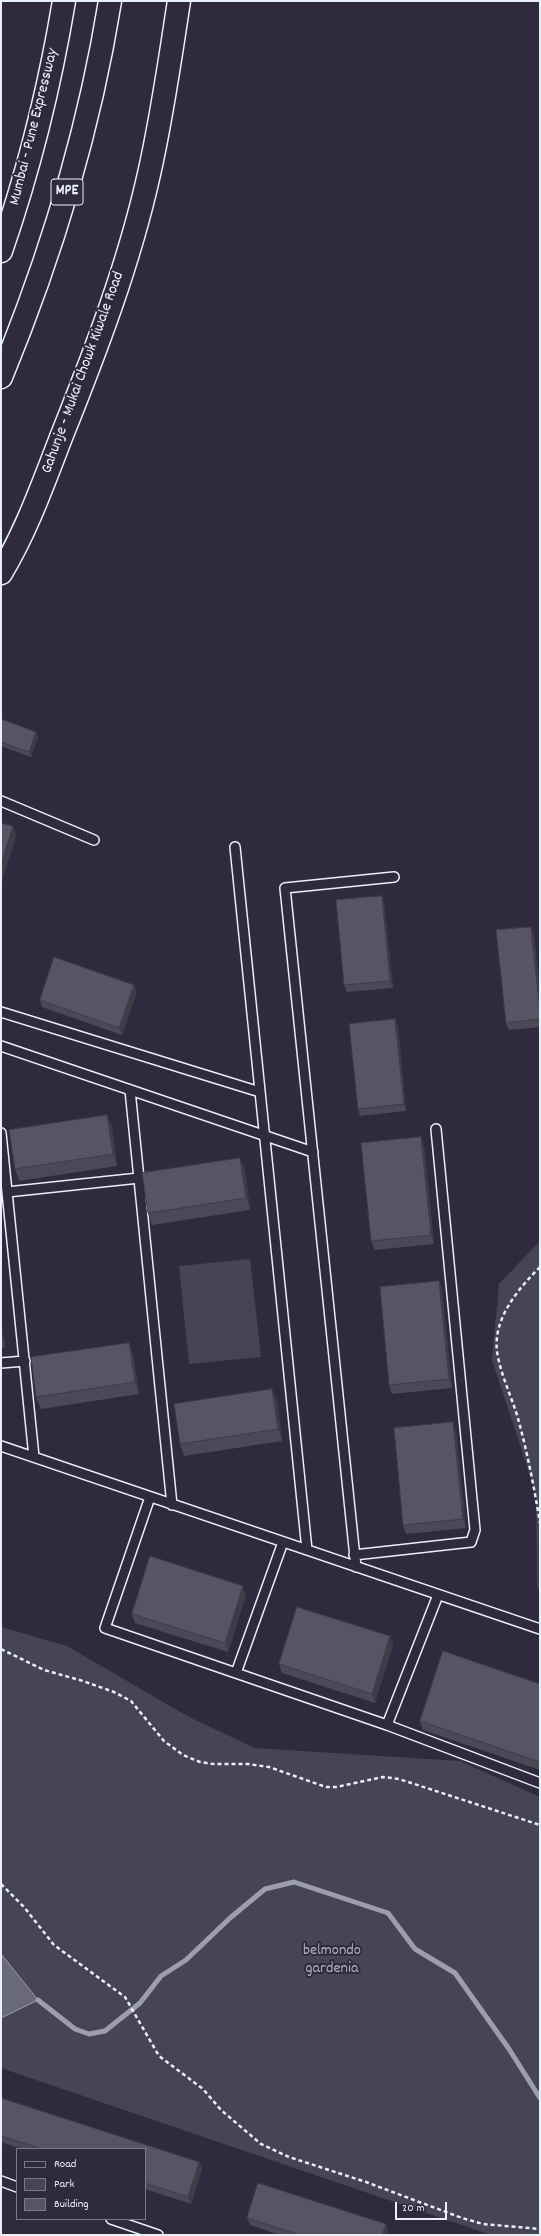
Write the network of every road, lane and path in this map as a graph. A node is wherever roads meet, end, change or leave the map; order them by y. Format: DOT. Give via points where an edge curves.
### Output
graph roads {
  1 [pos="64,1"];
  2 [pos="110,1"];
  3 [pos="180,1"];
  4 [pos="1,251"];
  5 [pos="1,377"];
  6 [pos="1,573"];
  7 [pos="1,801"];
  8 [pos="94,840"];
  9 [pos="235,847"];
  10 [pos="394,877"];
  11 [pos="1,1012"];
  12 [pos="1,1046"];
  13 [pos="130,1090"];
  14 [pos="260,1092"];
  15 [pos="436,1129"];
  16 [pos="1,1133"];
  17 [pos="264,1135"];
  18 [pos="2,1146"];
  19 [pos="313,1152"];
  20 [pos="139,1178"];
  21 [pos="7,1192"];
  22 [pos="540,1267"];
  23 [pos="25,1361"];
  24 [pos="1,1363"];
  25 [pos="1,1446"];
  26 [pos="34,1457"];
  27 [pos="150,1497"];
  28 [pos="172,1505"];
  29 [pos="540,1523"];
  30 [pos="283,1542"];
  31 [pos="307,1550"];
  32 [pos="354,1555"];
  33 [pos="356,1566"];
  34 [pos="438,1595"];
  35 [pos="540,1629"];
  36 [pos="1,1649"];
  37 [pos="236,1673"];
  38 [pos="387,1725"];
  39 [pos="540,1783"];
  40 [pos="540,1825"];
  41 [pos="1,1884"];
  42 [pos="1,2181"];
  43 [pos="16,2187"];
  44 [pos="114,2220"];
  45 [pos="540,2229"];
  46 [pos="158,2235"];
  1 -- 4 [label="main road, Mumbai - Pune Expressway" via="17,204"];
  2 -- 5 [label="main road, MPE" via="102,51 60,218 28,311"];
  3 -- 6 [label="main road, Gahunje - Mukai Chowk Kiwale Road" via="149,174 125,264 102,336 14,552"];
  7 -- 8 [label="lane"];
  9 -- 14 [label="lane"];
  10 -- 19 [label="lane" via="286,888"];
  11 -- 14 [label="lane"];
  12 -- 13 [label="lane"];
  13 -- 17 [label="lane"];
  13 -- 20 [label="lane"];
  14 -- 17 [label="lane"];
  15 -- 32 [label="lane" via="475,1530 471,1542"];
  16 -- 18 [label="lane"];
  17 -- 19 [label="lane"];
  17 -- 31 [label="lane"];
  18 -- 21 [label="lane"];
  19 -- 32 [label="lane"];
  20 -- 21 [label="lane"];
  20 -- 28 [label="lane"];
  21 -- 23 [label="lane"];
  22 -- 29 [label="path" via="520,1287 507,1308 499,1327 497,1355 517,1416"];
  23 -- 24 [label="lane"];
  23 -- 26 [label="lane"];
  25 -- 26 [label="lane"];
  26 -- 27 [label="lane"];
  27 -- 28 [label="lane"];
  27 -- 37 [label="lane" via="105,1628"];
  28 -- 30 [label="lane"];
  30 -- 31 [label="lane"];
  30 -- 37 [label="lane"];
  31 -- 33 [label="lane"];
  32 -- 33 [label="lane"];
  33 -- 34 [label="lane"];
  34 -- 35 [label="lane"];
  34 -- 38 [label="lane"];
  36 -- 40 [label="path" via="44,1670 114,1692 130,1701 164,1741 183,1755 200,1762 269,1767 326,1787 383,1777 399,1779"];
  37 -- 38 [label="lane"];
  38 -- 39 [label="lane"];
  41 -- 45 [label="path" via="24,1907 54,1945 125,1997 159,2056 204,2089 238,2126 261,2144 289,2157 366,2182 462,2218 483,2224"];
  42 -- 43 [label="lane"];
  44 -- 46 [label="lane"];
}
